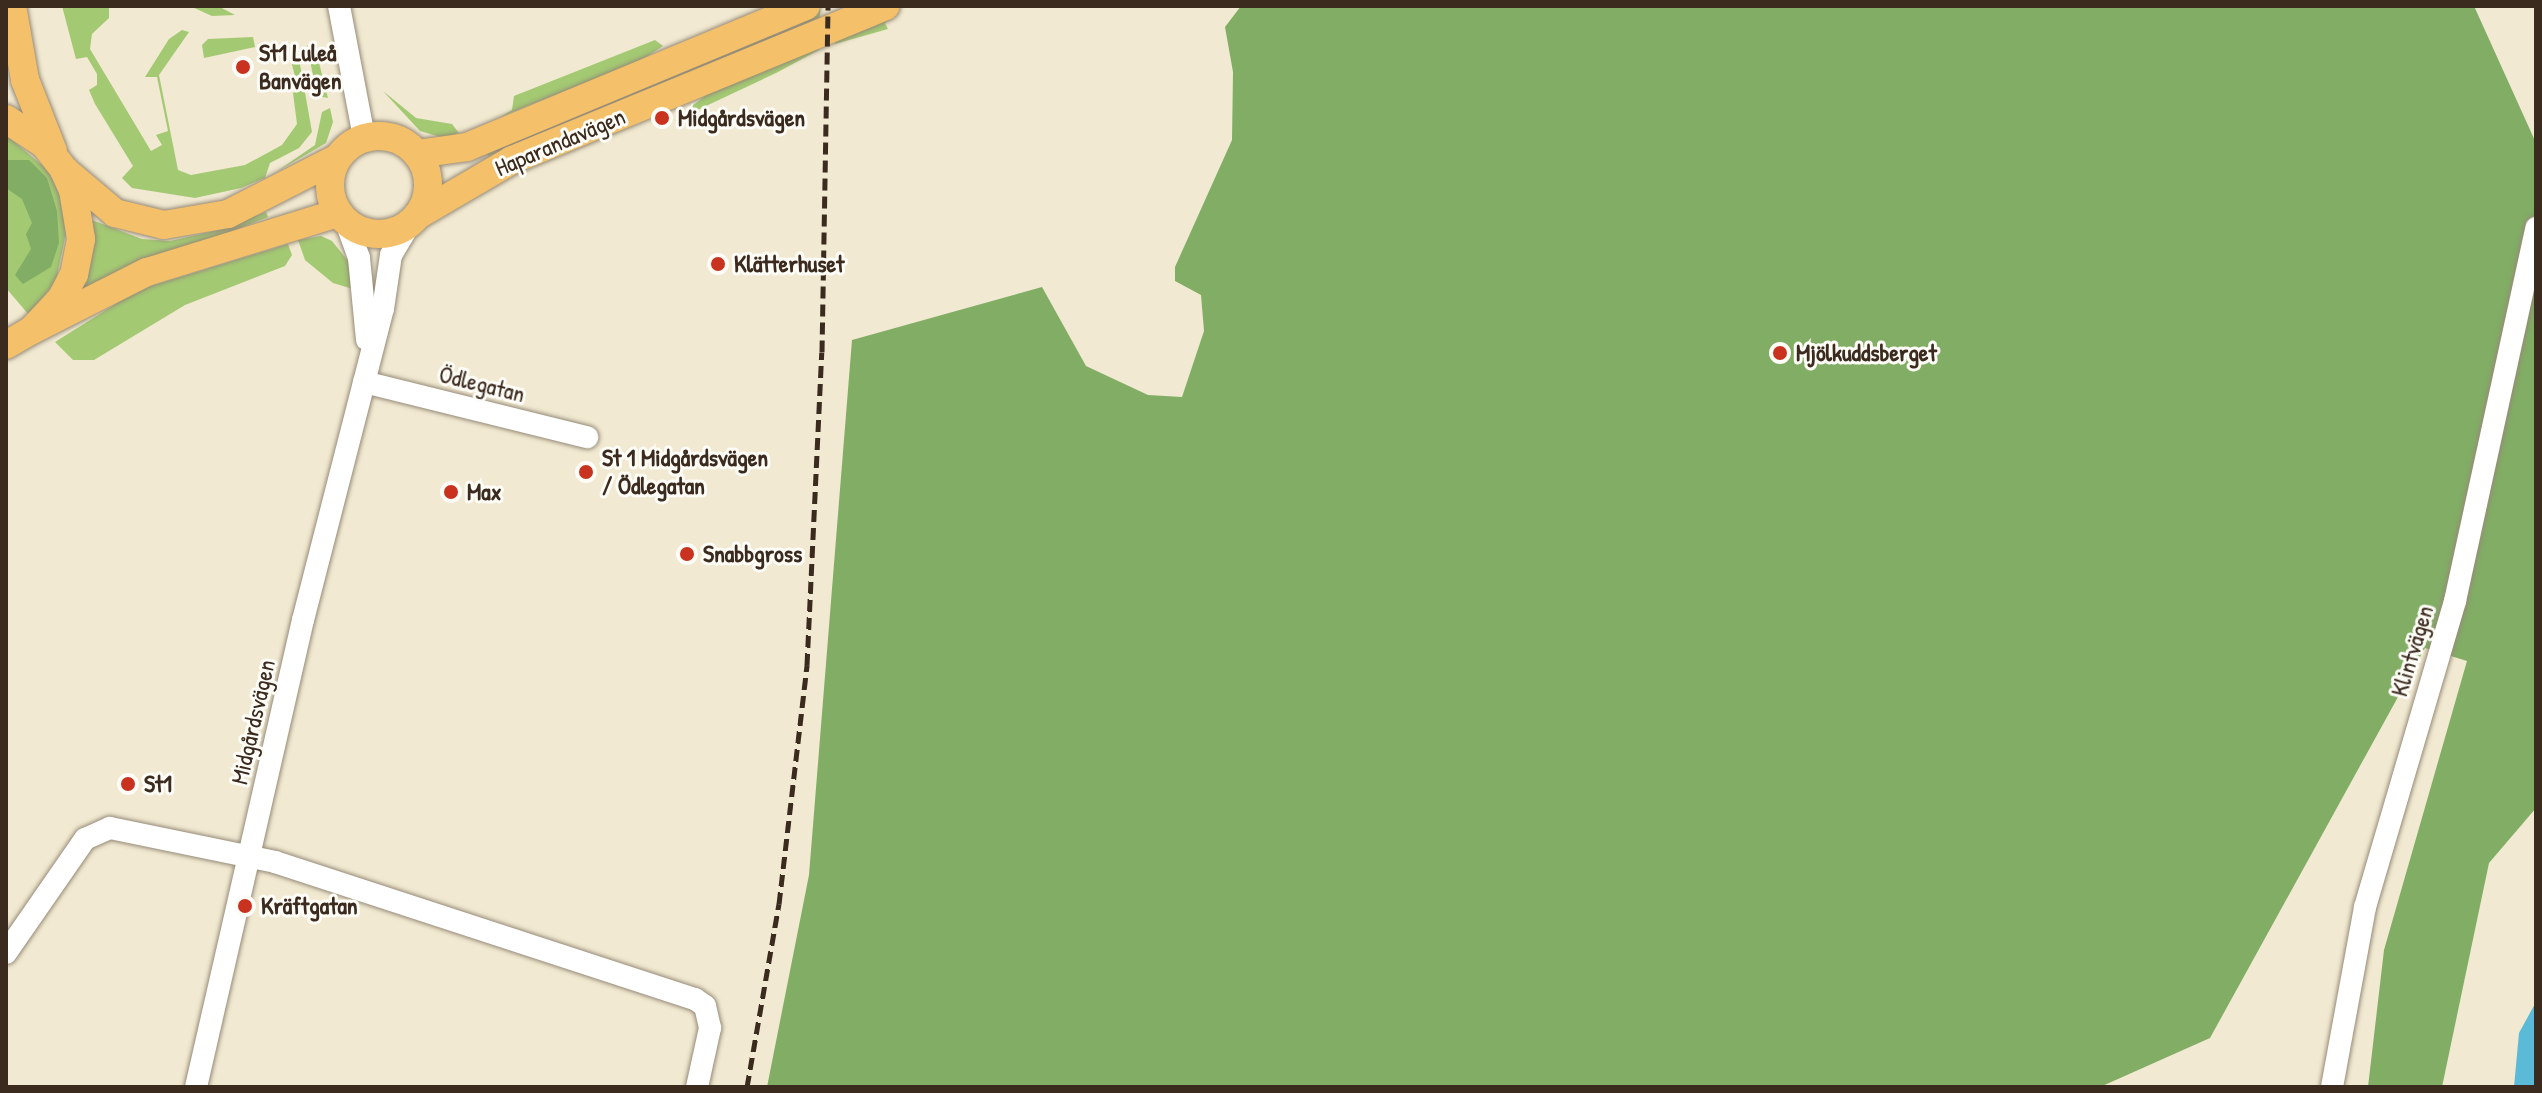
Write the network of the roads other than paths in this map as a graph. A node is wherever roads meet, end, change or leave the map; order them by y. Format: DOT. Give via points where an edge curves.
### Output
graph roads {
  1 [pos="12,6"];
  2 [pos="339,6"];
  3 [pos="806,6"];
  4 [pos="885,6"];
  5 [pos="6,119"];
  6 [pos="364,137"];
  7 [pos="417,154"];
  8 [pos="336,159"];
  9 [pos="60,165"];
  10 [pos="342,218"];
  11 [pos="414,219"];
  12 [pos="2536,228"];
  13 [pos="14,341"];
  14 [pos="365,376"];
  15 [pos="587,437"];
  16 [pos="249,856"];
  17 [pos="6,953"];
  18 [pos="196,1087"];
  19 [pos="697,1087"];
  20 [pos="2332,1087"];
  1 -- 9 [label="main road" via="25,80"];
  2 -- 6 [label="street"];
  3 -- 7 [label="main road, Haparandavägen" via="467,147"];
  4 -- 11 [label="main road, Haparandavägen" via="512,160"];
  5 -- 9 [label="main road" via="31,133"];
  6 -- 7 [label="main road" via="390,136"];
  6 -- 8 [label="main road"];
  7 -- 11 [label="main road" via="428,184"];
  8 -- 9 [label="main road" via="228,214 164,225 115,213"];
  8 -- 10 [label="main road" via="329,186"];
  9 -- 13 [label="main road" via="80,217 77,262 61,299"];
  10 -- 11 [label="main road" via="383,234"];
  10 -- 13 [label="main road" via="147,272"];
  10 -- 14 [label="street, Midgårdsvägen" via="365,294"];
  11 -- 14 [label="street, Midgårdsvägen" via="391,255"];
  12 -- 20 [label="street, Klintvägen" via="2455,601 2365,907"];
  14 -- 15 [label="street, Ödlegatan"];
  14 -- 16 [label="street, Midgårdsvägen"];
  16 -- 17 [label="street" via="110,828 85,839"];
  16 -- 18 [label="street, Midgårdsvägen"];
  16 -- 19 [label="street" via="695,999 705,1006 710,1028"];
}
